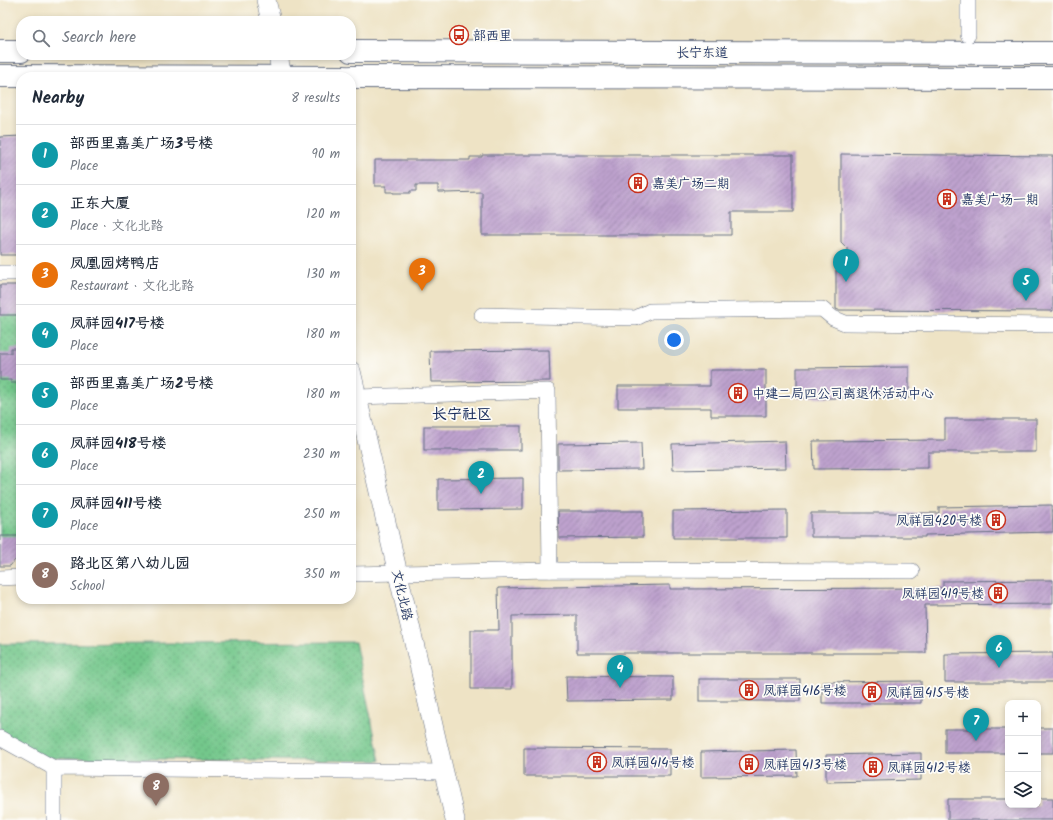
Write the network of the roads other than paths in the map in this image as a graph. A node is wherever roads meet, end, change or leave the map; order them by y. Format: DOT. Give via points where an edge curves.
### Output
graph roads {
  1 [pos="266,0"];
  2 [pos="968,0"];
  3 [pos="270,16"];
  4 [pos="968,35"];
  5 [pos="16,50"];
  6 [pos="0,51"];
  7 [pos="356,51"];
  8 [pos="1053,53"];
  9 [pos="279,60"];
  10 [pos="281,72"];
  11 [pos="0,76"];
  12 [pos="16,76"];
  13 [pos="356,77"];
  14 [pos="1053,78"];
  15 [pos="0,273"];
  16 [pos="16,273"];
  17 [pos="482,315"];
  18 [pos="1053,325"];
  19 [pos="356,393"];
  20 [pos="357,397"];
  21 [pos="550,570"];
  22 [pos="912,571"];
  23 [pos="356,574"];
  24 [pos="398,574"];
  25 [pos="16,577"];
  26 [pos="0,578"];
  27 [pos="0,738"];
  28 [pos="54,768"];
  29 [pos="444,772"];
  30 [pos="54,820"];
  31 [pos="455,820"];
  1 -- 3 [label="street"];
  2 -- 4 [label="street"];
  5 -- 6 [label="main road"];
  7 -- 8 [label="main road, 长宁东道"];
  9 -- 10 [label="street"];
  11 -- 12 [label="main road"];
  13 -- 14 [label="main road, 长宁东道"];
  15 -- 16 [label="street"];
  17 -- 18 [label="street" via="636,318 650,311 822,309 845,323"];
  19 -- 20 [label="street, 文化北路"];
  20 -- 21 [label="street" via="548,391"];
  20 -- 24 [label="street, 文化北路"];
  21 -- 22 [label="street"];
  21 -- 24 [label="street"];
  23 -- 24 [label="street"];
  24 -- 29 [label="street, 文化北路"];
  25 -- 26 [label="street"];
  27 -- 28 [label="street"];
  28 -- 29 [label="street"];
  28 -- 30 [label="street"];
  29 -- 31 [label="street, 文化北路"];
}
